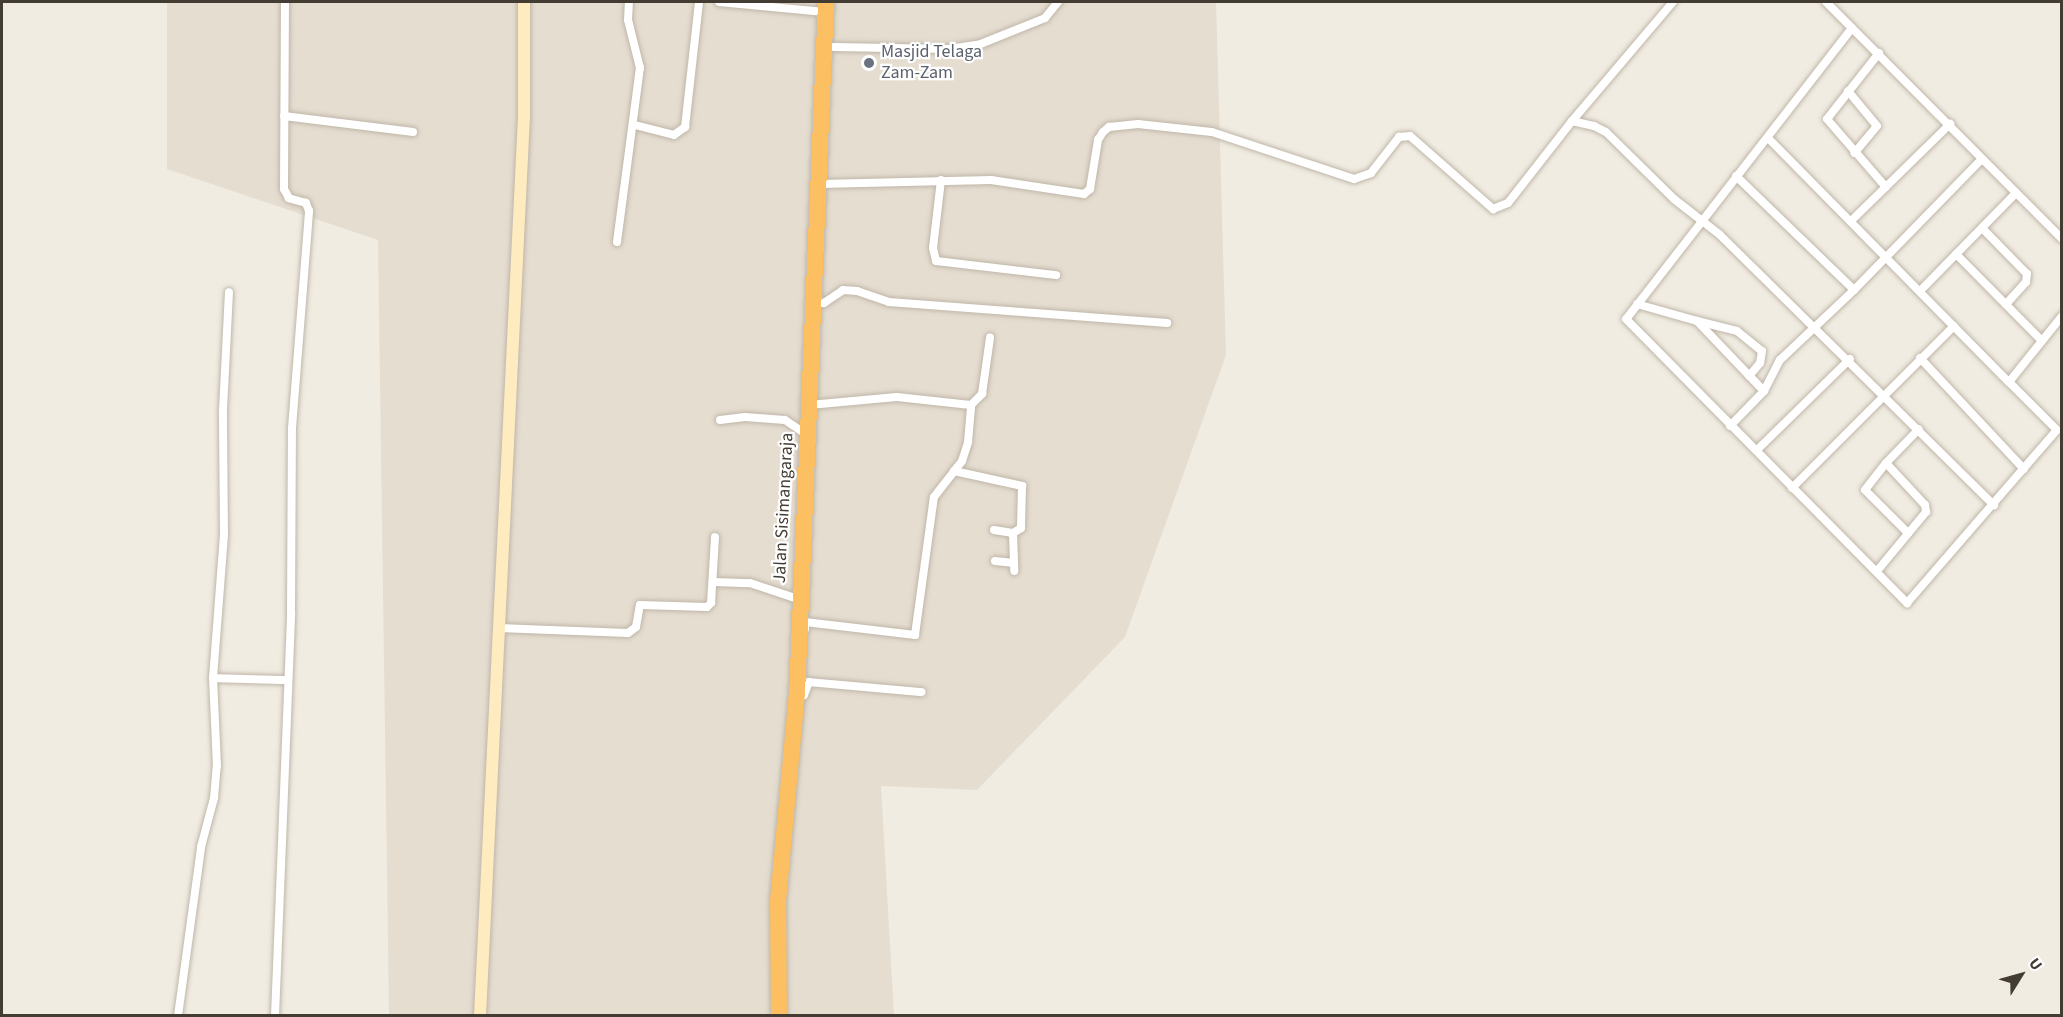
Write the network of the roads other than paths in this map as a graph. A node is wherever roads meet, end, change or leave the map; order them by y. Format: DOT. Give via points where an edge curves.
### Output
graph roads {
  1 [pos="285,2"];
  2 [pos="524,2"];
  3 [pos="629,2"];
  4 [pos="699,2"];
  5 [pos="720,2"];
  6 [pos="1058,2"];
  7 [pos="1673,2"];
  8 [pos="1826,2"];
  9 [pos="829,5"];
  10 [pos="1852,28"];
  11 [pos="1880,53"];
  12 [pos="831,57"];
  13 [pos="1848,91"];
  14 [pos="284,117"];
  15 [pos="1572,121"];
  16 [pos="1950,124"];
  17 [pos="635,125"];
  18 [pos="413,132"];
  19 [pos="1768,138"];
  20 [pos="1854,153"];
  21 [pos="1982,159"];
  22 [pos="1736,176"];
  23 [pos="941,180"];
  24 [pos="823,184"];
  25 [pos="1886,187"];
  26 [pos="2016,193"];
  27 [pos="1703,221"];
  28 [pos="1851,221"];
  29 [pos="1982,228"];
  30 [pos="2061,239"];
  31 [pos="617,242"];
  32 [pos="1956,254"];
  33 [pos="1887,256"];
  34 [pos="1056,275"];
  35 [pos="1854,290"];
  36 [pos="1920,291"];
  37 [pos="229,292"];
  38 [pos="819,303"];
  39 [pos="1637,304"];
  40 [pos="2006,304"];
  41 [pos="2061,316"];
  42 [pos="1697,321"];
  43 [pos="1167,324"];
  44 [pos="1954,326"];
  45 [pos="1817,327"];
  46 [pos="990,338"];
  47 [pos="2041,340"];
  48 [pos="1920,358"];
  49 [pos="1850,359"];
  50 [pos="1749,376"];
  51 [pos="2009,382"];
  52 [pos="1764,391"];
  53 [pos="1884,394"];
  54 [pos="971,405"];
  55 [pos="813,406"];
  56 [pos="720,420"];
  57 [pos="1730,426"];
  58 [pos="1919,429"];
  59 [pos="2059,433"];
  60 [pos="807,436"];
  61 [pos="1757,450"];
  62 [pos="1886,463"];
  63 [pos="2024,469"];
  64 [pos="954,471"];
  65 [pos="1792,488"];
  66 [pos="1994,505"];
  67 [pos="994,530"];
  68 [pos="1013,533"];
  69 [pos="1908,533"];
  70 [pos="714,537"];
  71 [pos="995,561"];
  72 [pos="1877,572"];
  73 [pos="713,582"];
  74 [pos="798,599"];
  75 [pos="499,628"];
  76 [pos="801,635"];
  77 [pos="213,678"];
  78 [pos="286,680"];
  79 [pos="922,692"];
  80 [pos="800,695"];
  81 [pos="784,902"];
  82 [pos="178,1016"];
  83 [pos="275,1016"];
  84 [pos="480,1016"];
  85 [pos="779,1016"];
  86 [pos="790,1016"];
  1 -- 14 [label="street"];
  2 -- 75 [label="street" via="524,115"];
  3 -- 17 [label="street" via="628,20 640,68"];
  4 -- 17 [label="street" via="685,127 674,135"];
  5 -- 9 [label="street"];
  6 -- 12 [label="street" via="1045,18 978,45"];
  7 -- 15 [label="street"];
  8 -- 10 [label="street"];
  9 -- 12 [label="highway, Jalan Sisimangaraja"];
  10 -- 11 [label="street"];
  10 -- 19 [label="street"];
  11 -- 13 [label="street"];
  11 -- 16 [label="street"];
  12 -- 24 [label="highway, Jalan Sisimangaraja"];
  13 -- 20 [label="street" via="1827,119"];
  13 -- 20 [label="street" via="1877,126"];
  14 -- 18 [label="street"];
  14 -- 78 [label="street" via="285,193 306,203 309,211 296,344"];
  15 -- 23 [label="street" via="1508,203 1493,209 1410,136 1399,137 1371,173 1354,179 1212,132 1117,125 1109,127 1098,140 1092,182 1084,194 991,180"];
  15 -- 27 [label="street" via="1606,132 1646,174"];
  16 -- 21 [label="street"];
  16 -- 25 [label="street"];
  17 -- 31 [label="street"];
  19 -- 22 [label="street"];
  19 -- 28 [label="street"];
  20 -- 25 [label="street"];
  21 -- 26 [label="street"];
  21 -- 33 [label="street"];
  22 -- 27 [label="street"];
  22 -- 35 [label="street"];
  23 -- 24 [label="street"];
  23 -- 34 [label="street" via="933,248 936,261"];
  24 -- 38 [label="highway, Jalan Sisimangaraja"];
  25 -- 28 [label="street"];
  26 -- 29 [label="street"];
  26 -- 30 [label="street"];
  27 -- 39 [label="street"];
  27 -- 45 [label="street"];
  28 -- 33 [label="street"];
  29 -- 32 [label="street"];
  29 -- 40 [label="street" via="2027,274 2026,282"];
  32 -- 36 [label="street"];
  32 -- 40 [label="street"];
  33 -- 35 [label="street"];
  33 -- 36 [label="street"];
  35 -- 45 [label="street"];
  36 -- 44 [label="street"];
  37 -- 77 [label="street" via="223,410 224,535"];
  38 -- 43 [label="street" via="843,290 889,302"];
  38 -- 55 [label="highway, Jalan Sisimangaraja"];
  39 -- 42 [label="street"];
  39 -- 57 [label="street" via="1626,319"];
  40 -- 47 [label="street"];
  41 -- 47 [label="street"];
  42 -- 50 [label="street"];
  42 -- 50 [label="street" via="1737,331 1762,351 1760,363"];
  44 -- 48 [label="street"];
  44 -- 51 [label="street"];
  45 -- 49 [label="street"];
  45 -- 52 [label="street" via="1780,360"];
  46 -- 54 [label="street" via="982,394"];
  47 -- 51 [label="street"];
  48 -- 53 [label="street"];
  48 -- 63 [label="street"];
  49 -- 53 [label="street"];
  49 -- 61 [label="street"];
  50 -- 52 [label="street"];
  51 -- 59 [label="street"];
  52 -- 57 [label="street"];
  53 -- 58 [label="street"];
  53 -- 65 [label="street"];
  54 -- 55 [label="street" via="897,397"];
  54 -- 64 [label="street" via="968,442"];
  55 -- 60 [label="highway, Jalan Sisimangaraja"];
  55 -- 76 [label="highway, Jalan Sisimangaraja"];
  56 -- 60 [label="street" via="785,420"];
  57 -- 61 [label="street"];
  58 -- 62 [label="street"];
  58 -- 66 [label="street"];
  59 -- 63 [label="street"];
  60 -- 74 [label="highway, Jalan Sisimangaraja"];
  61 -- 65 [label="street"];
  62 -- 69 [label="street" via="1926,507"];
  62 -- 69 [label="street" via="1865,490"];
  63 -- 66 [label="street"];
  64 -- 68 [label="street" via="1021,484 1021,528"];
  64 -- 76 [label="street" via="934,497 915,635 805,622"];
  65 -- 72 [label="street"];
  66 -- 72 [label="street" via="1910,603"];
  67 -- 68 [label="street"];
  68 -- 71 [label="street" via="1014,567"];
  69 -- 72 [label="street"];
  70 -- 73 [label="street"];
  73 -- 74 [label="street" via="750,583"];
  73 -- 75 [label="street" via="707,607 640,605 636,627 628,633"];
  74 -- 76 [label="highway, Jalan Sisimangaraja"];
  75 -- 84 [label="street"];
  76 -- 80 [label="highway, Jalan Sisimangaraja"];
  77 -- 78 [label="street"];
  77 -- 82 [label="street" via="214,798 201,847"];
  78 -- 83 [label="street" via="284,836"];
  79 -- 80 [label="street" via="809,682"];
  80 -- 81 [label="highway, Jalan Sisimangaraja"];
  81 -- 85 [label="highway, Jalan Sisimangaraja"];
  81 -- 86 [label="highway, Jalan Sisimangaraja"];
}
